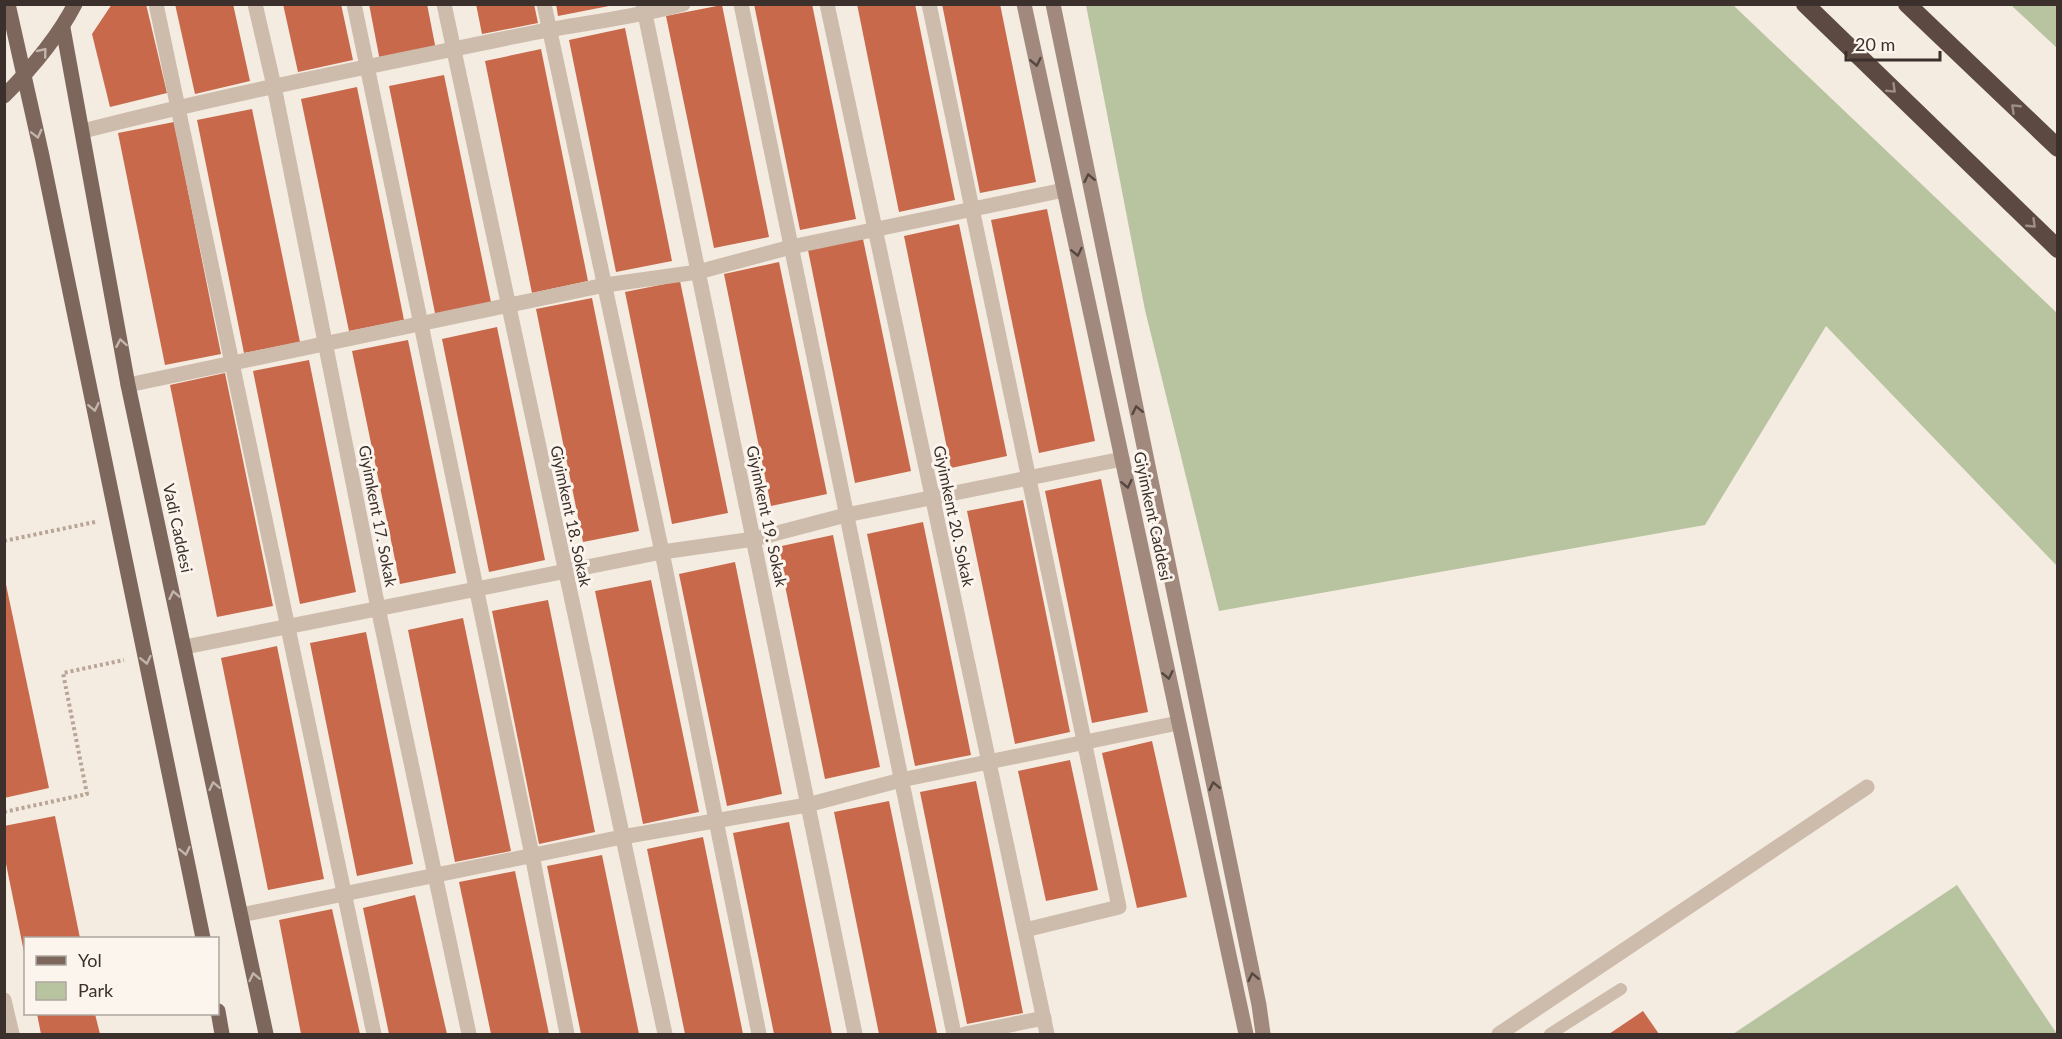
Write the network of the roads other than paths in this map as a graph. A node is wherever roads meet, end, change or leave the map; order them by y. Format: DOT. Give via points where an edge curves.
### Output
graph roads {
  1 [pos="8,4"];
  2 [pos="75,4"];
  3 [pos="156,4"];
  4 [pos="255,4"];
  5 [pos="354,4"];
  6 [pos="444,4"];
  7 [pos="544,4"];
  8 [pos="683,4"];
  9 [pos="741,4"];
  10 [pos="827,4"];
  11 [pos="930,4"];
  12 [pos="1024,4"];
  13 [pos="1053,4"];
  14 [pos="1805,4"];
  15 [pos="1908,4"];
  16 [pos="644,10"];
  17 [pos="63,28"];
  18 [pos="550,29"];
  19 [pos="453,49"];
  20 [pos="367,67"];
  21 [pos="23,77"];
  22 [pos="274,86"];
  23 [pos="4,96"];
  24 [pos="178,106"];
  25 [pos="82,131"];
  26 [pos="2058,148"];
  27 [pos="1064,190"];
  28 [pos="972,209"];
  29 [pos="875,230"];
  30 [pos="791,247"];
  31 [pos="2058,249"];
  32 [pos="698,272"];
  33 [pos="604,285"];
  34 [pos="508,306"];
  35 [pos="420,324"];
  36 [pos="325,344"];
  37 [pos="232,363"];
  38 [pos="128,385"];
  39 [pos="1122,459"];
  40 [pos="1029,478"];
  41 [pos="932,498"];
  42 [pos="846,515"];
  43 [pos="754,539"];
  44 [pos="662,552"];
  45 [pos="565,571"];
  46 [pos="476,589"];
  47 [pos="378,608"];
  48 [pos="288,627"];
  49 [pos="185,647"];
  50 [pos="1179,723"];
  51 [pos="1084,742"];
  52 [pos="989,762"];
  53 [pos="901,780"];
  54 [pos="1867,786"];
  55 [pos="807,805"];
  56 [pos="716,819"];
  57 [pos="622,837"];
  58 [pos="532,855"];
  59 [pos="435,875"];
  60 [pos="344,894"];
  61 [pos="241,915"];
  62 [pos="1025,930"];
  63 [pos="203,937"];
  64 [pos="1621,989"];
  65 [pos="4,1000"];
  66 [pos="219,1015"];
  67 [pos="1044,1018"];
  68 [pos="12,1035"];
  69 [pos="222,1035"];
  70 [pos="266,1035"];
  71 [pos="374,1035"];
  72 [pos="469,1035"];
  73 [pos="567,1035"];
  74 [pos="664,1035"];
  75 [pos="759,1035"];
  76 [pos="855,1035"];
  77 [pos="954,1035"];
  78 [pos="965,1035"];
  79 [pos="1047,1035"];
  80 [pos="1246,1035"];
  81 [pos="1263,1035"];
  82 [pos="1499,1035"];
  83 [pos="1550,1035"];
  1 -- 21 [label="main road"];
  2 -- 17 [label="main road"];
  3 -- 24 [label="street"];
  4 -- 22 [label="street, Giyimkent 17. Sokak"];
  5 -- 20 [label="street"];
  6 -- 19 [label="street, Giyimkent 18. Sokak"];
  7 -- 18 [label="street"];
  8 -- 16 [label="street"];
  9 -- 30 [label="street"];
  10 -- 29 [label="street, Giyimkent 20. Sokak"];
  11 -- 28 [label="street"];
  12 -- 27 [label="street, Giyimkent Caddesi, one-way"];
  81 -- 13 [label="street, Giyimkent Caddesi, one-way"];
  14 -- 31 [label="highway, one-way"];
  26 -- 15 [label="highway, one-way"];
  16 -- 18 [label="street"];
  16 -- 32 [label="street, Giyimkent 19. Sokak"];
  21 -- 17 [label="main road, one-way"];
  17 -- 25 [label="main road, Vadi Caddesi"];
  18 -- 19 [label="street"];
  18 -- 33 [label="street"];
  19 -- 20 [label="street"];
  19 -- 34 [label="street, Giyimkent 18. Sokak"];
  20 -- 22 [label="street"];
  20 -- 35 [label="street"];
  21 -- 23 [label="main road"];
  21 -- 63 [label="main road, one-way"];
  22 -- 24 [label="street"];
  22 -- 36 [label="street, Giyimkent 17. Sokak"];
  24 -- 25 [label="street"];
  24 -- 37 [label="street"];
  38 -- 25 [label="main road, Vadi Caddesi, one-way"];
  27 -- 28 [label="street"];
  27 -- 39 [label="street, Giyimkent Caddesi, one-way"];
  28 -- 29 [label="street"];
  28 -- 40 [label="street"];
  29 -- 30 [label="street"];
  29 -- 41 [label="street, Giyimkent 20. Sokak"];
  30 -- 32 [label="street"];
  30 -- 42 [label="street"];
  32 -- 33 [label="street"];
  32 -- 43 [label="street, Giyimkent 19. Sokak"];
  33 -- 34 [label="street"];
  33 -- 44 [label="street"];
  34 -- 35 [label="street"];
  34 -- 45 [label="street, Giyimkent 18. Sokak"];
  35 -- 36 [label="street"];
  35 -- 46 [label="street"];
  36 -- 37 [label="street"];
  36 -- 47 [label="street, Giyimkent 17. Sokak"];
  37 -- 38 [label="street"];
  37 -- 48 [label="street"];
  49 -- 38 [label="main road, Vadi Caddesi, one-way"];
  39 -- 40 [label="street"];
  39 -- 50 [label="street, Giyimkent Caddesi, one-way"];
  40 -- 41 [label="street"];
  40 -- 51 [label="street"];
  41 -- 42 [label="street"];
  41 -- 52 [label="street, Giyimkent 20. Sokak"];
  42 -- 43 [label="street"];
  42 -- 53 [label="street"];
  43 -- 44 [label="street"];
  43 -- 55 [label="street, Giyimkent 19. Sokak"];
  44 -- 45 [label="street"];
  44 -- 56 [label="street"];
  45 -- 46 [label="street"];
  45 -- 57 [label="street, Giyimkent 18. Sokak"];
  46 -- 47 [label="street"];
  46 -- 58 [label="street"];
  47 -- 48 [label="street"];
  47 -- 59 [label="street, Giyimkent 17. Sokak"];
  48 -- 49 [label="street"];
  48 -- 60 [label="street"];
  61 -- 49 [label="main road, Vadi Caddesi, one-way"];
  50 -- 51 [label="street"];
  50 -- 80 [label="street, Giyimkent Caddesi"];
  51 -- 52 [label="street"];
  51 -- 62 [label="street" via="1119,907"];
  52 -- 53 [label="street"];
  52 -- 62 [label="street, Giyimkent 20. Sokak"];
  53 -- 55 [label="street"];
  53 -- 77 [label="street"];
  54 -- 82 [label="street"];
  55 -- 56 [label="street"];
  55 -- 76 [label="street, Giyimkent 19. Sokak"];
  56 -- 57 [label="street"];
  56 -- 75 [label="street"];
  57 -- 58 [label="street"];
  57 -- 74 [label="street, Giyimkent 18. Sokak"];
  58 -- 59 [label="street"];
  58 -- 73 [label="street"];
  59 -- 60 [label="street"];
  59 -- 72 [label="street, Giyimkent 17. Sokak"];
  60 -- 61 [label="street"];
  60 -- 71 [label="street"];
  70 -- 61 [label="main road, Vadi Caddesi, one-way"];
  62 -- 67 [label="street, Giyimkent 20. Sokak"];
  64 -- 83 [label="lane"];
  65 -- 68 [label="street"];
  66 -- 69 [label="main road"];
  67 -- 78 [label="street"];
  67 -- 79 [label="street, Giyimkent 20. Sokak"];
}
